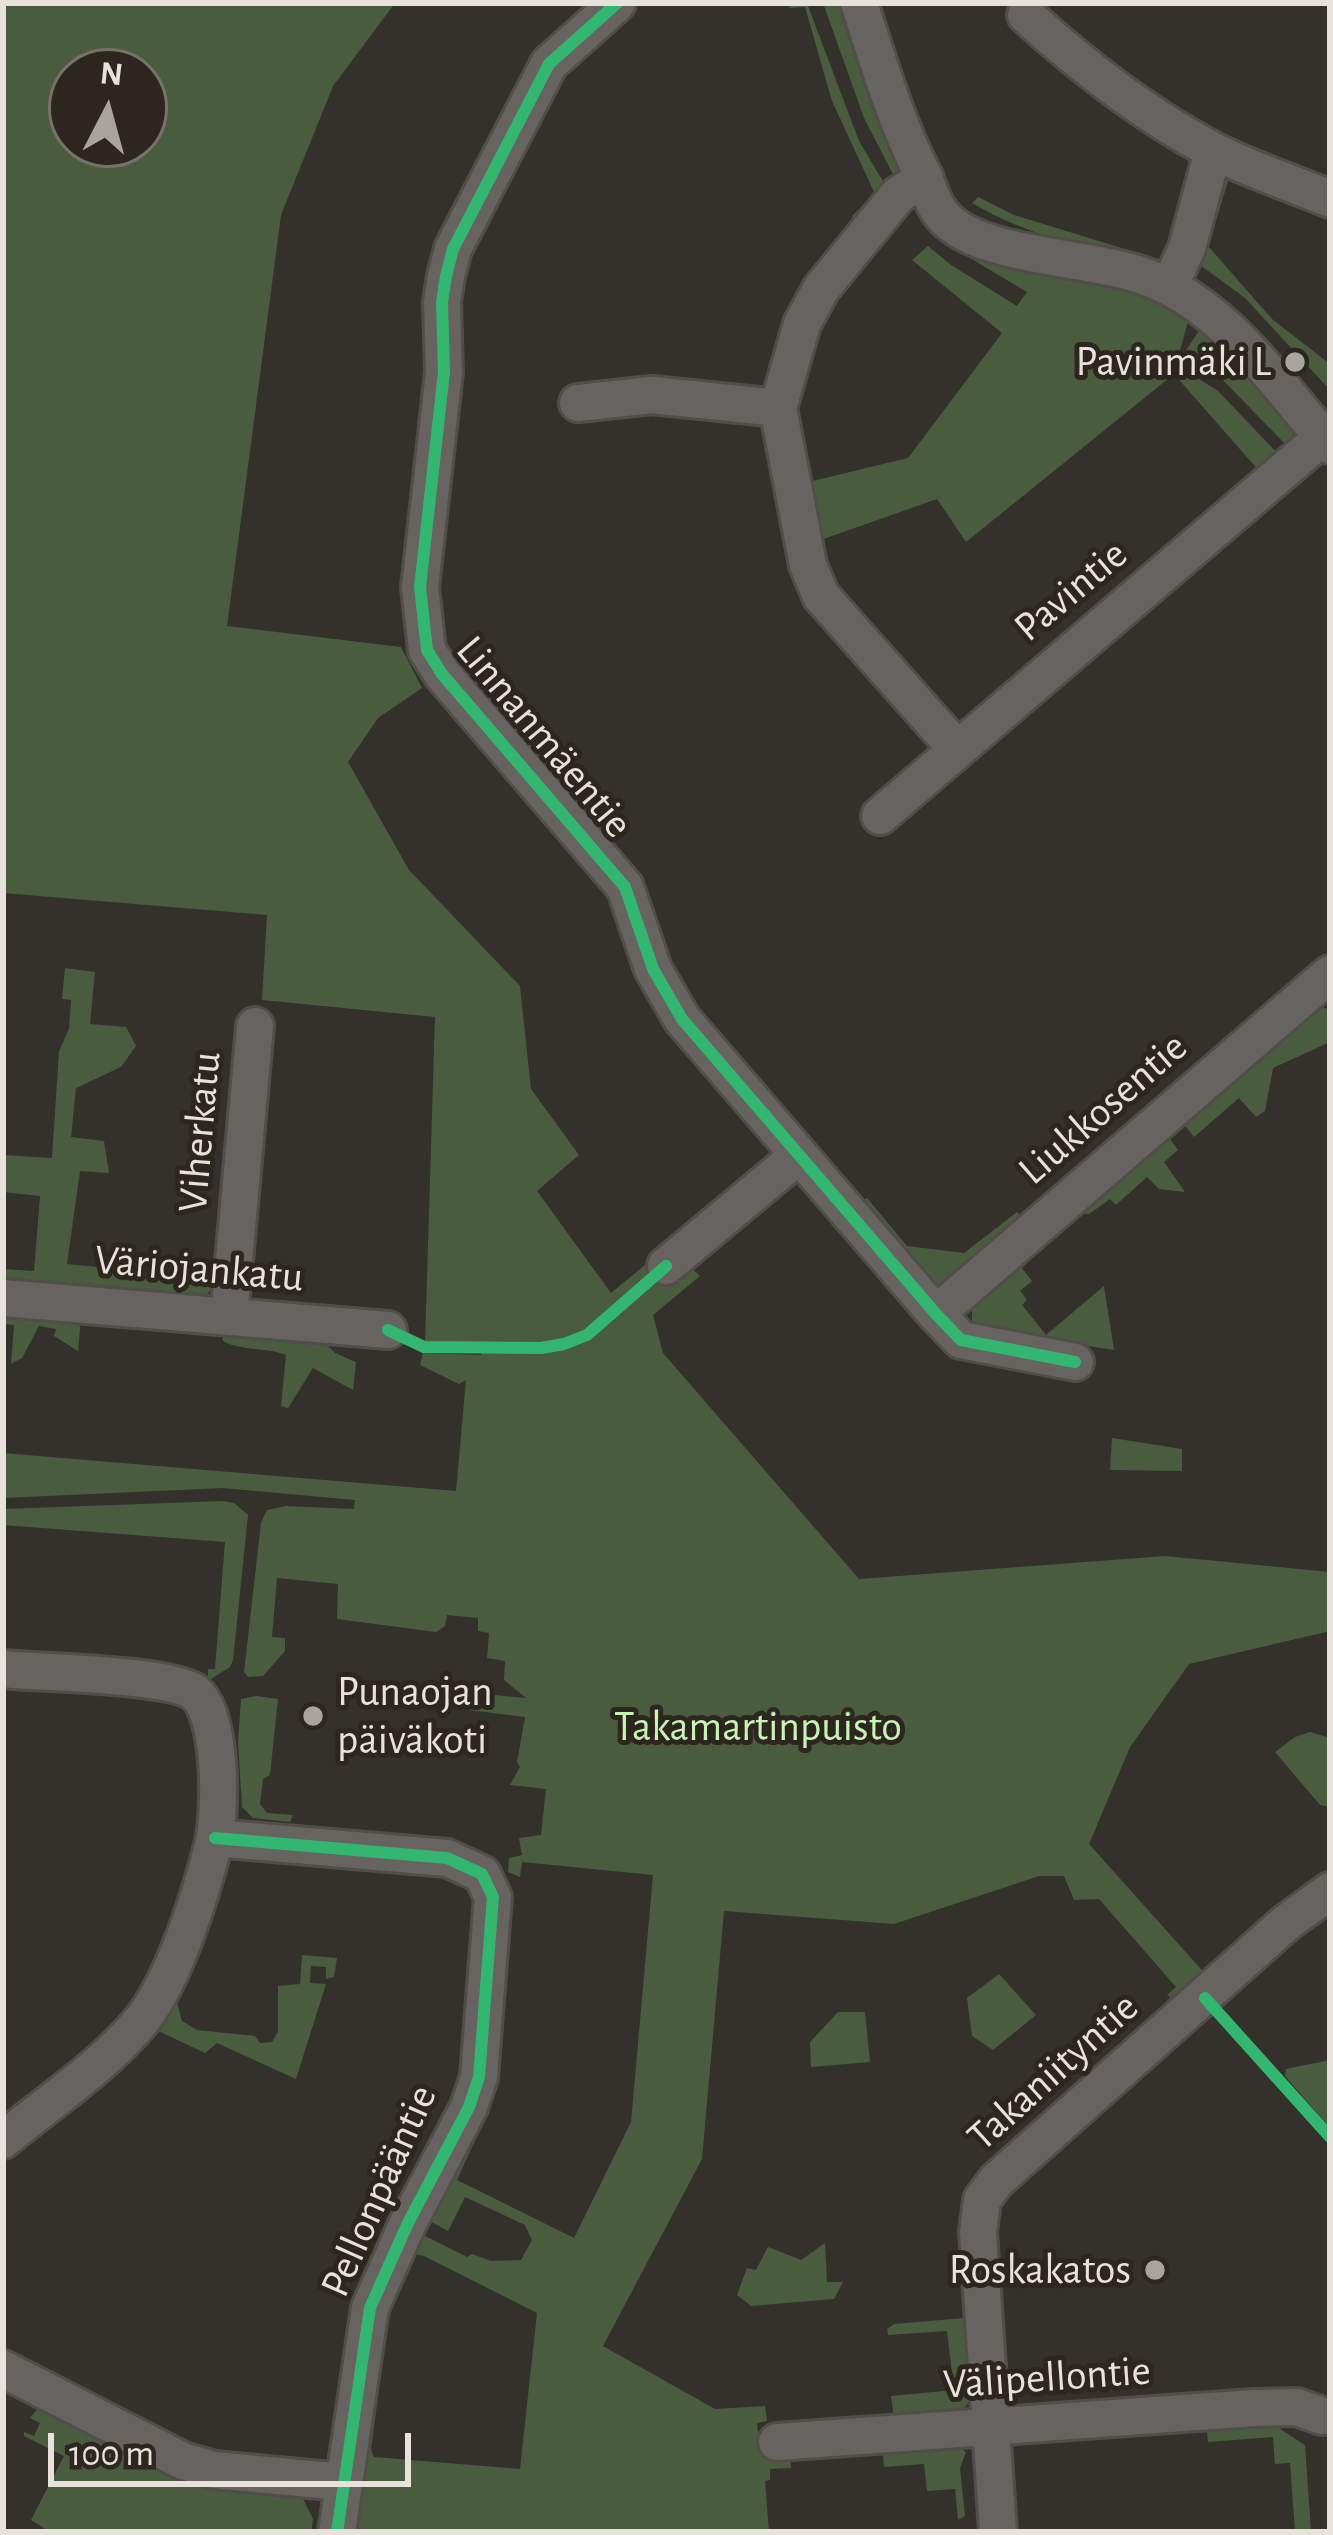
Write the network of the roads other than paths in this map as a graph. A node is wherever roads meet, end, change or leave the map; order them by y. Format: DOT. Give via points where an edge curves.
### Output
graph roads {
  1 [pos="617,3"];
  2 [pos="859,3"];
  3 [pos="1026,15"];
  4 [pos="1213,151"];
  5 [pos="925,178"];
  6 [pos="1330,199"];
  7 [pos="1169,287"];
  8 [pos="578,403"];
  9 [pos="778,408"];
  10 [pos="1328,438"];
  11 [pos="956,748"];
  12 [pos="880,816"];
  13 [pos="1330,974"];
  14 [pos="255,1026"];
  15 [pos="797,1156"];
  16 [pos="666,1266"];
  17 [pos="3,1298"];
  18 [pos="936,1314"];
  19 [pos="229,1317"];
  20 [pos="388,1330"];
  21 [pos="1075,1362"];
  22 [pos="3,1670"];
  23 [pos="215,1838"];
  24 [pos="1330,1891"];
  25 [pos="3,2140"];
  26 [pos="3,2369"];
  27 [pos="1322,2416"];
  28 [pos="990,2428"];
  29 [pos="777,2443"];
  30 [pos="342,2482"];
  31 [pos="337,2532"];
  32 [pos="998,2532"];
  1 -- 15 [label="street, Linnanmäentie" via="549,64 453,250 442,302 444,372 422,624 442,674 626,887 653,969 682,1019"];
  2 -- 5 [label="street"];
  3 -- 4 [label="street"];
  4 -- 6 [label="street"];
  4 -- 7 [label="street"];
  5 -- 7 [label="street" via="932,203 986,243"];
  5 -- 9 [label="street" via="898,195 821,289"];
  7 -- 10 [label="street" via="1224,325"];
  8 -- 9 [label="street" via="652,395"];
  9 -- 11 [label="street" via="821,596"];
  10 -- 11 [label="street, Pavintie"];
  11 -- 12 [label="street, Pavintie"];
  13 -- 18 [label="street, Liukkosentie"];
  14 -- 19 [label="street, Viherkatu"];
  15 -- 16 [label="street"];
  15 -- 18 [label="street, Linnanmäentie"];
  17 -- 19 [label="street, Väriojankatu"];
  18 -- 21 [label="street, Linnanmäentie" via="961,1340"];
  19 -- 20 [label="street, Väriojankatu"];
  22 -- 23 [label="street" via="156,1682 194,1693 214,1726"];
  23 -- 25 [label="street" via="150,2009"];
  23 -- 30 [label="street, Pellonpääntie" via="447,1858 482,1874 493,1897 478,2077 370,2308"];
  24 -- 28 [label="street, Takaniityntie" via="1071,2112 982,2200"];
  26 -- 30 [label="street" via="183,2461"];
  27 -- 28 [label="street, Välipellontie" via="1297,2407"];
  28 -- 29 [label="street, Välipellontie"];
  28 -- 32 [label="street, Takaniityntie"];
  30 -- 31 [label="street, Pellonpääntie"];
}
